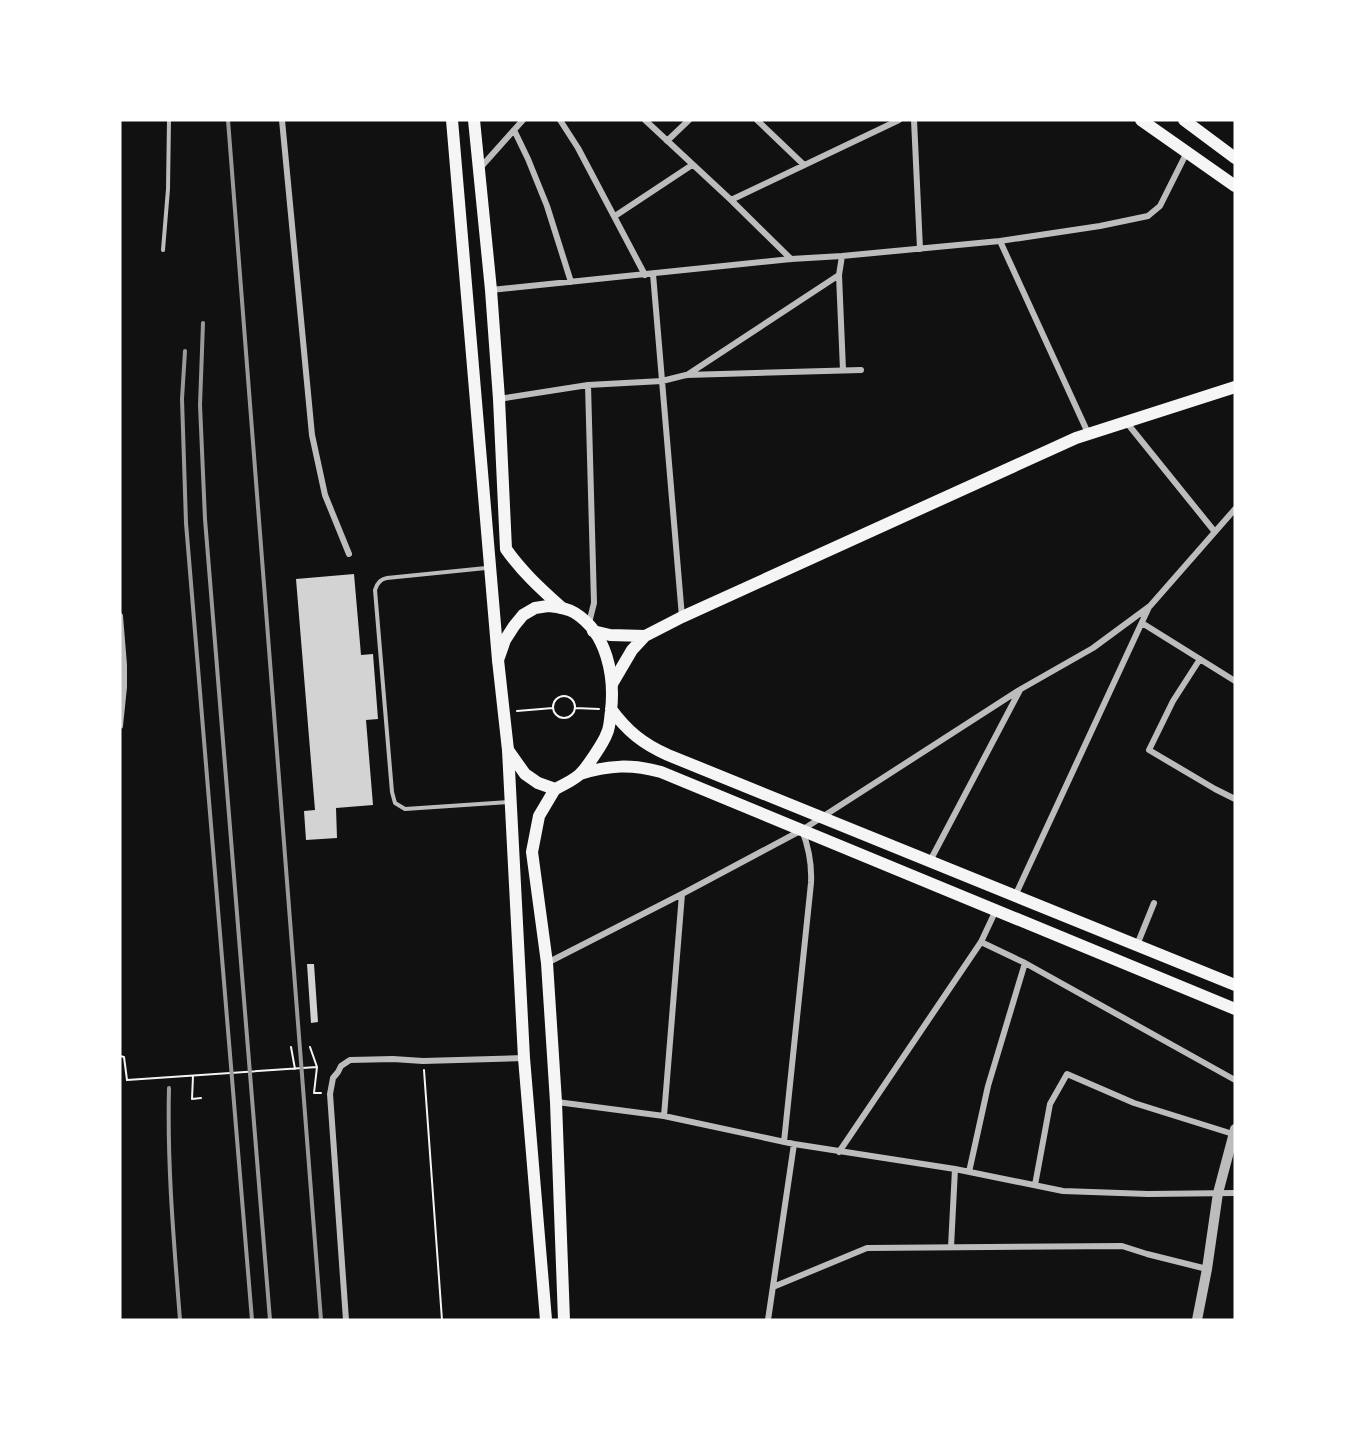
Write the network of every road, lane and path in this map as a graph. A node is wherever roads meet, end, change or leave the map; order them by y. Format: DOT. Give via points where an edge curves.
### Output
graph roads {
  1 [pos="169,120"];
  2 [pos="282,120"];
  3 [pos="452,120"];
  4 [pos="474,120"];
  5 [pos="523,120"];
  6 [pos="560,120"];
  7 [pos="645,120"];
  8 [pos="689,120"];
  9 [pos="757,120"];
  10 [pos="899,120"];
  11 [pos="914,120"];
  12 [pos="1141,120"];
  13 [pos="1184,120"];
  14 [pos="514,130"];
  15 [pos="667,141"];
  16 [pos="1187,152"];
  17 [pos="1235,158"];
  18 [pos="692,165"];
  19 [pos="804,165"];
  20 [pos="478,170"];
  21 [pos="1235,186"];
  22 [pos="731,200"];
  23 [pos="615,216"];
  24 [pos="1000,241"];
  25 [pos="920,249"];
  26 [pos="163,250"];
  27 [pos="842,256"];
  28 [pos="791,259"];
  29 [pos="649,274"];
  30 [pos="839,275"];
  31 [pos="571,282"];
  32 [pos="491,290"];
  33 [pos="843,370"];
  34 [pos="861,370"];
  35 [pos="686,375"];
  36 [pos="662,381"];
  37 [pos="588,385"];
  38 [pos="1235,387"];
  39 [pos="499,399"];
  40 [pos="1126,422"];
  41 [pos="1089,434"];
  42 [pos="1235,509"];
  43 [pos="1215,532"];
  44 [pos="349,554"];
  45 [pos="491,568"];
  46 [pos="1150,606"];
  47 [pos="562,608"];
  48 [pos="120,616"];
  49 [pos="682,617"];
  50 [pos="1142,623"];
  51 [pos="591,627"];
  52 [pos="645,636"];
  53 [pos="1200,659"];
  54 [pos="498,660"];
  55 [pos="1235,681"];
  56 [pos="612,684"];
  57 [pos="122,688"];
  58 [pos="1021,689"];
  59 [pos="553,708"];
  60 [pos="575,708"];
  61 [pos="611,709"];
  62 [pos="504,711"];
  63 [pos="120,726"];
  64 [pos="507,750"];
  65 [pos="580,774"];
  66 [pos="555,789"];
  67 [pos="1235,799"];
  68 [pos="510,802"];
  69 [pos="822,818"];
  70 [pos="802,830"];
  71 [pos="929,861"];
  72 [pos="682,894"];
  73 [pos="1016,896"];
  74 [pos="1154,903"];
  75 [pos="996,910"];
  76 [pos="981,942"];
  77 [pos="1137,945"];
  78 [pos="547,963"];
  79 [pos="1025,963"];
  80 [pos="1235,985"];
  81 [pos="1235,1009"];
  82 [pos="291,1047"];
  83 [pos="310,1047"];
  84 [pos="120,1056"];
  85 [pos="524,1058"];
  86 [pos="423,1061"];
  87 [pos="317,1067"];
  88 [pos="295,1069"];
  89 [pos="193,1076"];
  90 [pos="1235,1080"];
  91 [pos="314,1093"];
  92 [pos="201,1098"];
  93 [pos="556,1102"];
  94 [pos="664,1116"];
  95 [pos="1234,1132"];
  96 [pos="784,1142"];
  97 [pos="794,1144"];
  98 [pos="839,1152"];
  99 [pos="955,1170"];
  100 [pos="969,1172"];
  101 [pos="1035,1185"];
  102 [pos="1218,1193"];
  103 [pos="1235,1193"];
  104 [pos="951,1247"];
  105 [pos="1207,1269"];
  106 [pos="773,1287"];
  107 [pos="346,1320"];
  108 [pos="442,1320"];
  109 [pos="546,1320"];
  110 [pos="564,1320"];
  111 [pos="768,1320"];
  112 [pos="1197,1320"];
  1 -- 26 [label="lane"];
  2 -- 44 [label="street" via="312,435 325,495"];
  3 -- 45 [label="main road"];
  4 -- 20 [label="main road"];
  5 -- 14 [label="street"];
  6 -- 23 [label="street"];
  7 -- 15 [label="street"];
  8 -- 15 [label="street"];
  9 -- 19 [label="street"];
  10 -- 19 [label="street"];
  11 -- 25 [label="street"];
  12 -- 16 [label="main road"];
  13 -- 17 [label="main road"];
  14 -- 20 [label="street"];
  14 -- 31 [label="street" via="547,206"];
  15 -- 18 [label="street"];
  16 -- 21 [label="main road"];
  16 -- 24 [label="street" via="1160,206 1148,216"];
  18 -- 22 [label="street"];
  18 -- 23 [label="street"];
  19 -- 22 [label="street"];
  20 -- 32 [label="main road"];
  22 -- 28 [label="street"];
  23 -- 29 [label="street"];
  24 -- 25 [label="street"];
  24 -- 41 [label="street"];
  25 -- 27 [label="street"];
  27 -- 28 [label="street"];
  27 -- 30 [label="street"];
  28 -- 29 [label="street"];
  29 -- 31 [label="street"];
  29 -- 36 [label="street"];
  30 -- 33 [label="street"];
  30 -- 35 [label="street"];
  31 -- 32 [label="street"];
  32 -- 39 [label="main road"];
  33 -- 34 [label="street"];
  33 -- 35 [label="street"];
  35 -- 36 [label="street"];
  36 -- 37 [label="street"];
  36 -- 49 [label="street"];
  37 -- 39 [label="street"];
  37 -- 51 [label="street" via="594,603"];
  38 -- 40 [label="main road"];
  39 -- 47 [label="main road" via="506,549 532,581"];
  40 -- 41 [label="main road"];
  40 -- 43 [label="street"];
  41 -- 49 [label="main road"];
  42 -- 43 [label="street"];
  43 -- 46 [label="street"];
  45 -- 54 [label="main road"];
  45 -- 68 [label="lane" via="387,578 379,581 375,590 395,803 405,809"];
  46 -- 50 [label="street"];
  46 -- 58 [label="street" via="1093,648"];
  47 -- 51 [label="main road" via="574,612"];
  47 -- 54 [label="main road" via="535,608 523,615 505,640"];
  48 -- 57 [label="street"];
  49 -- 52 [label="main road"];
  50 -- 53 [label="street"];
  50 -- 73 [label="street"];
  51 -- 52 [label="main road" via="610,635"];
  51 -- 56 [label="main road" via="606,652"];
  52 -- 56 [label="main road"];
  53 -- 55 [label="street"];
  53 -- 67 [label="street" via="1173,700 1149,750"];
  54 -- 62 [label="main road"];
  56 -- 61 [label="main road"];
  57 -- 63 [label="street"];
  58 -- 69 [label="street"];
  58 -- 71 [label="street"];
  59 -- 60 [label="path" via="562,718 572,715"];
  59 -- 60 [label="path" via="555,701 568,697"];
  59 -- 62 [label="path"];
  60 -- 61 [label="path"];
  61 -- 65 [label="main road" via="608,733"];
  61 -- 69 [label="main road" via="630,732 654,749"];
  62 -- 64 [label="main road"];
  64 -- 66 [label="main road" via="525,774"];
  64 -- 68 [label="main road"];
  65 -- 66 [label="main road"];
  65 -- 70 [label="main road" via="612,766 661,772"];
  66 -- 78 [label="main road" via="538,816 532,852"];
  68 -- 85 [label="main road"];
  69 -- 70 [label="street"];
  69 -- 71 [label="main road"];
  70 -- 72 [label="street"];
  70 -- 75 [label="main road"];
  70 -- 96 [label="street" via="810,853 811,883"];
  71 -- 73 [label="main road"];
  72 -- 78 [label="street"];
  72 -- 94 [label="street"];
  73 -- 77 [label="main road"];
  74 -- 77 [label="street"];
  75 -- 76 [label="street"];
  75 -- 81 [label="main road"];
  76 -- 79 [label="street"];
  76 -- 98 [label="street"];
  77 -- 80 [label="main road"];
  78 -- 93 [label="main road"];
  79 -- 90 [label="street"];
  79 -- 100 [label="street" via="988,1086"];
  82 -- 88 [label="path"];
  83 -- 87 [label="path"];
  84 -- 89 [label="path" via="124,1057 127,1080"];
  85 -- 86 [label="street"];
  85 -- 109 [label="main road"];
  86 -- 107 [label="street" via="350,1060 333,1078 330,1094"];
  86 -- 108 [label="path"];
  87 -- 88 [label="path"];
  87 -- 91 [label="path"];
  88 -- 89 [label="path"];
  89 -- 92 [label="path" via="192,1099"];
  93 -- 94 [label="street"];
  93 -- 110 [label="main road"];
  94 -- 96 [label="street"];
  95 -- 101 [label="street" via="1134,1103 1067,1074 1050,1104"];
  95 -- 102 [label="street"];
  96 -- 97 [label="street"];
  97 -- 98 [label="street"];
  97 -- 106 [label="street"];
  98 -- 99 [label="street"];
  99 -- 100 [label="street"];
  99 -- 104 [label="street"];
  100 -- 101 [label="street"];
  101 -- 102 [label="street" via="1063,1191"];
  102 -- 103 [label="street"];
  102 -- 105 [label="street"];
  104 -- 105 [label="street" via="1122,1246"];
  104 -- 106 [label="street" via="867,1248"];
  105 -- 112 [label="street"];
  106 -- 111 [label="street"];
}
